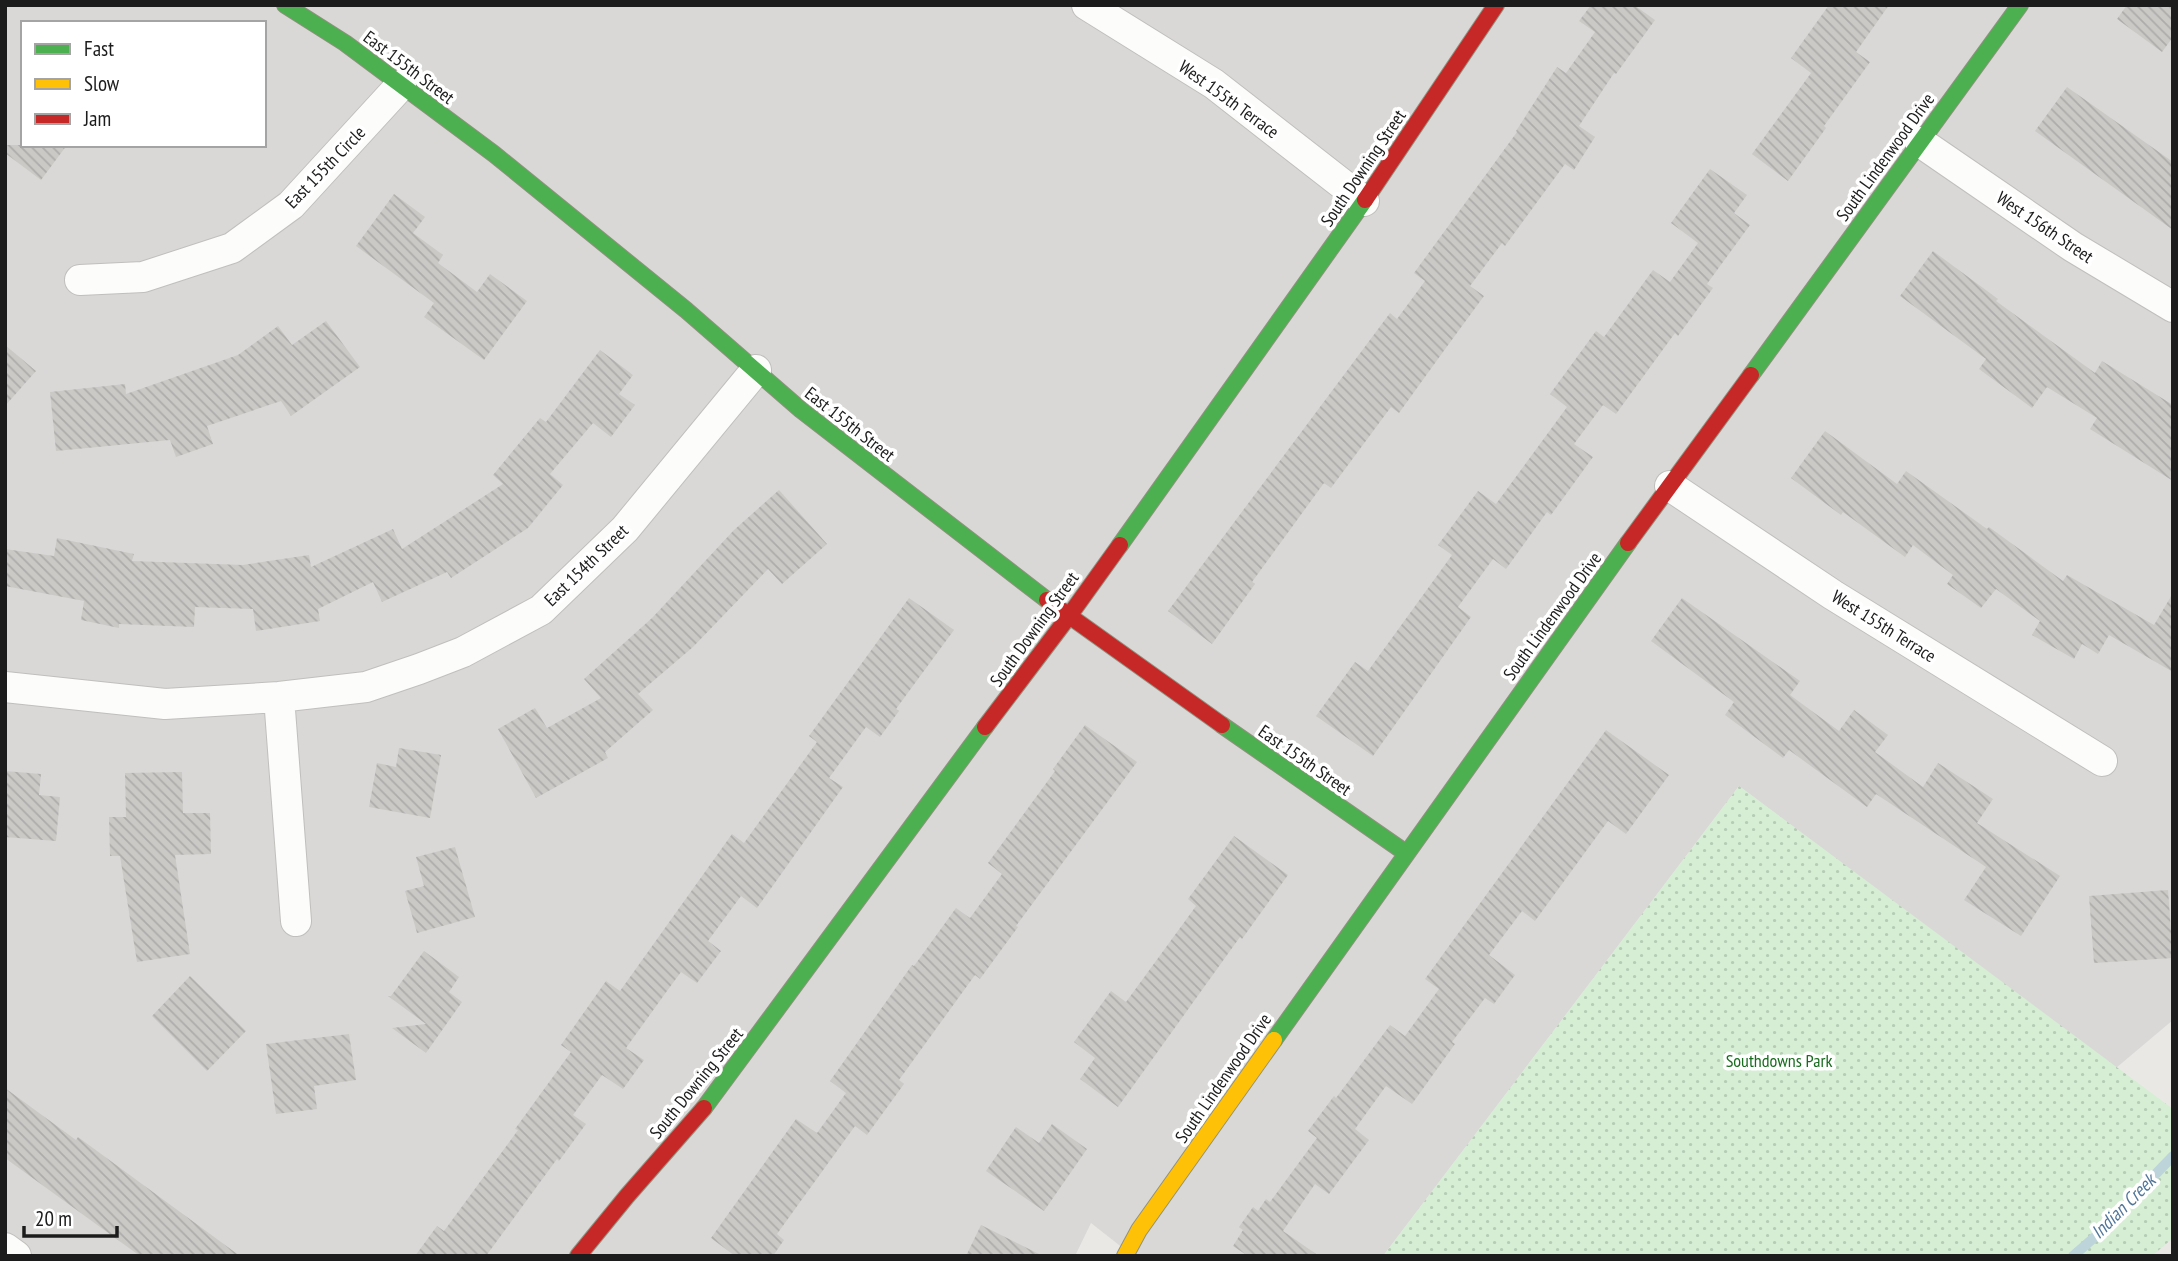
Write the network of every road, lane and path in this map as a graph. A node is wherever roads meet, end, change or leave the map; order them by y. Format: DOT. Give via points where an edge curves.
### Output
graph roads {
  1 [pos="285,5"];
  2 [pos="1087,5"];
  3 [pos="1496,5"];
  4 [pos="2020,5"];
  5 [pos="401,85"];
  6 [pos="1920,142"];
  7 [pos="1364,201"];
  8 [pos="80,280"];
  9 [pos="2173,307"];
  10 [pos="755,370"];
  11 [pos="1670,486"];
  12 [pos="1069,617"];
  13 [pos="5,687"];
  14 [pos="279,697"];
  15 [pos="2102,761"];
  16 [pos="1406,853"];
  17 [pos="296,921"];
  18 [pos="5,1248"];
  19 [pos="16,1256"];
  20 [pos="578,1256"];
  21 [pos="1125,1256"];
  1 -- 5 [label="street, East 155th Street"];
  2 -- 7 [label="street, West 155th Terrace" via="1214,84"];
  3 -- 7 [label="street, South Downing Street"];
  4 -- 6 [label="street, South Lindenwood Drive"];
  5 -- 8 [label="street, East 155th Circle" via="291,205 232,248 143,277"];
  5 -- 10 [label="street, East 155th Street" via="515,171"];
  6 -- 9 [label="street, West 156th Street" via="2073,247"];
  6 -- 11 [label="street, South Lindenwood Drive"];
  7 -- 12 [label="street, South Downing Street"];
  10 -- 12 [label="street, East 155th Street"];
  10 -- 14 [label="street, East 154th Street" via="625,528 541,610 463,652 366,687"];
  11 -- 15 [label="street, West 155th Terrace" via="1833,595"];
  11 -- 16 [label="street, South Lindenwood Drive"];
  12 -- 16 [label="street, East 155th Street"];
  12 -- 20 [label="street, South Downing Street" via="710,1101"];
  13 -- 14 [label="street, East 154th Street" via="164,704"];
  14 -- 17 [label="street"];
  16 -- 21 [label="street, South Lindenwood Drive"];
  18 -- 19 [label="street"];
}
